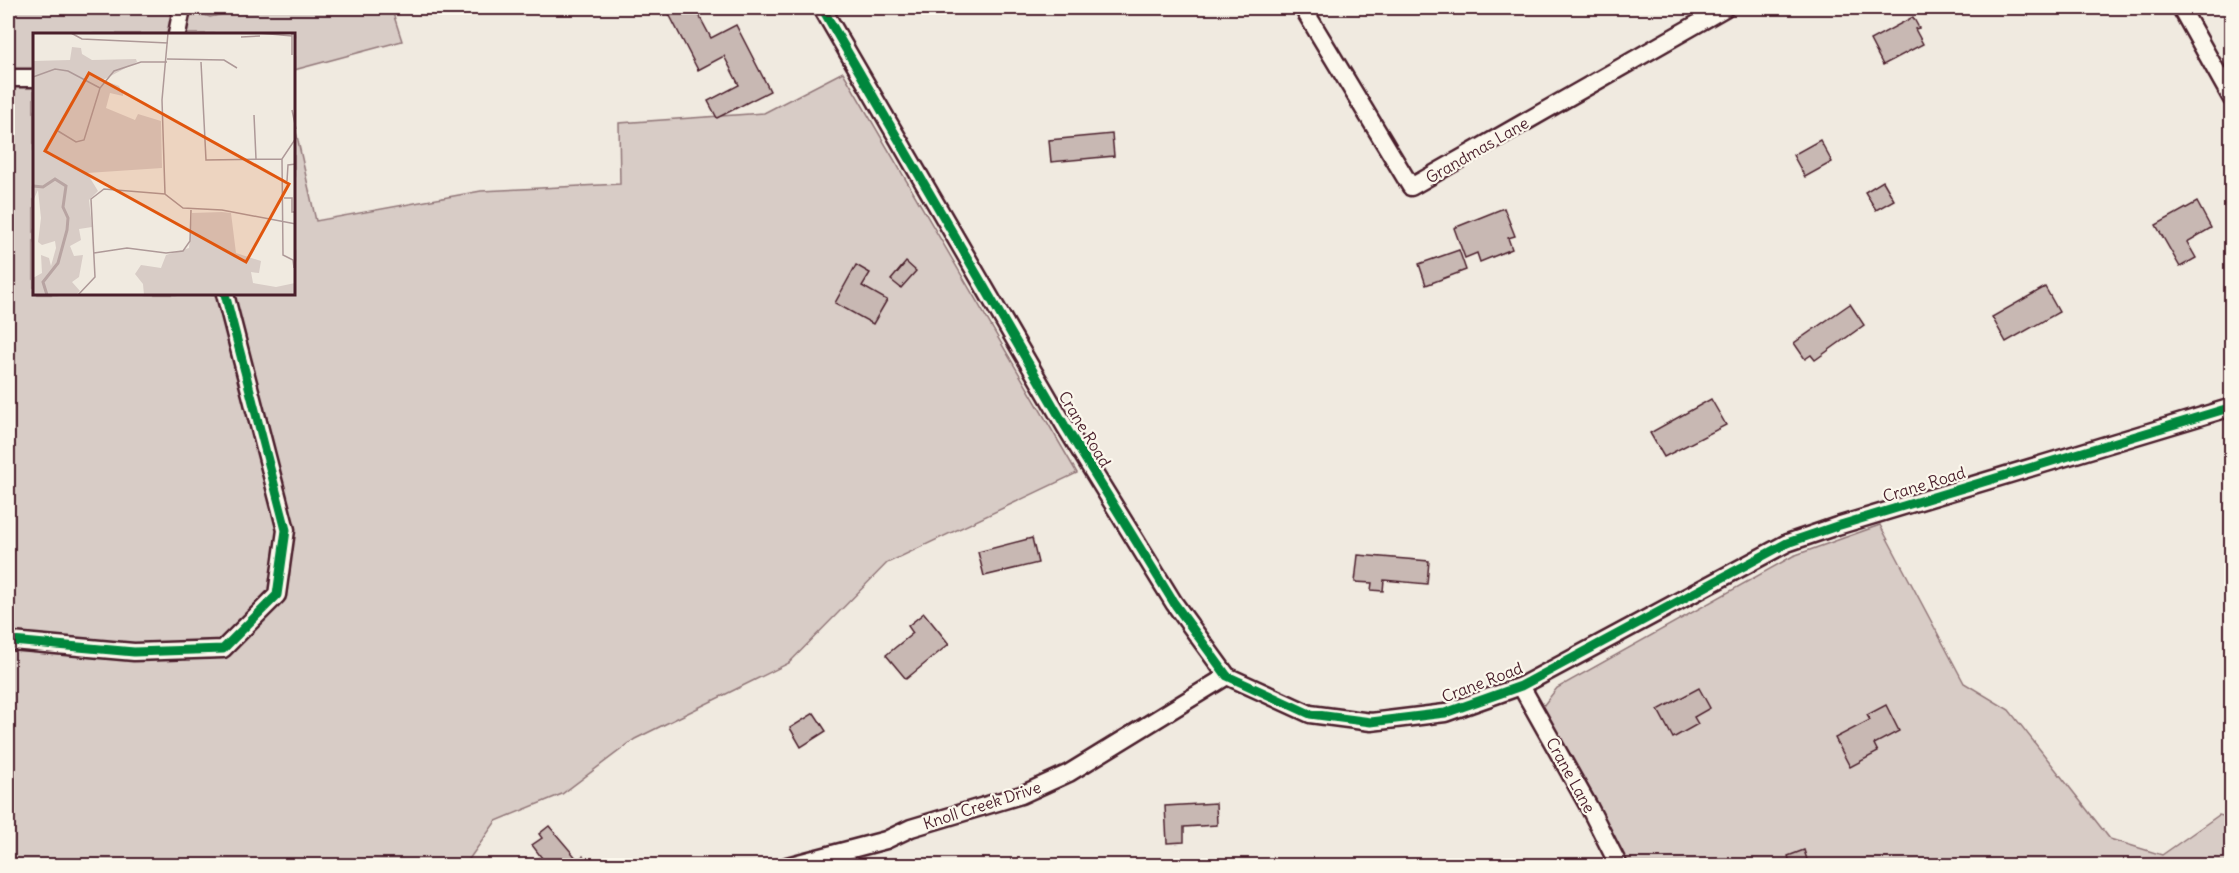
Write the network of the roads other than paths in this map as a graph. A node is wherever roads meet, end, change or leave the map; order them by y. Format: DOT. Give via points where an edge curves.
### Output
graph roads {
  1 [pos="182,8"];
  2 [pos="822,8"];
  3 [pos="1303,8"];
  4 [pos="1725,8"];
  5 [pos="2181,8"];
  6 [pos="177,33"];
  7 [pos="8,78"];
  8 [pos="33,78"];
  9 [pos="2232,99"];
  10 [pos="226,296"];
  11 [pos="2232,407"];
  12 [pos="12,641"];
  13 [pos="1227,676"];
  14 [pos="1521,686"];
  15 [pos="787,866"];
  16 [pos="1619,866"];
  1 -- 6 [label="street"];
  2 -- 13 [label="street, Crane Road" via="1070,435 1174,603"];
  3 -- 4 [label="street, Grandmas Lane" via="1411,187"];
  5 -- 9 [label="street"];
  7 -- 8 [label="street"];
  10 -- 12 [label="street" via="286,530 278,595 223,649 134,652"];
  11 -- 14 [label="street, Crane Road" via="1787,543"];
  13 -- 14 [label="street, Crane Road" via="1311,714 1371,722 1445,713"];
  13 -- 15 [label="street, Knoll Creek Drive" via="1069,773 1021,795 911,828 886,840"];
  14 -- 16 [label="street, Crane Lane"];
}
